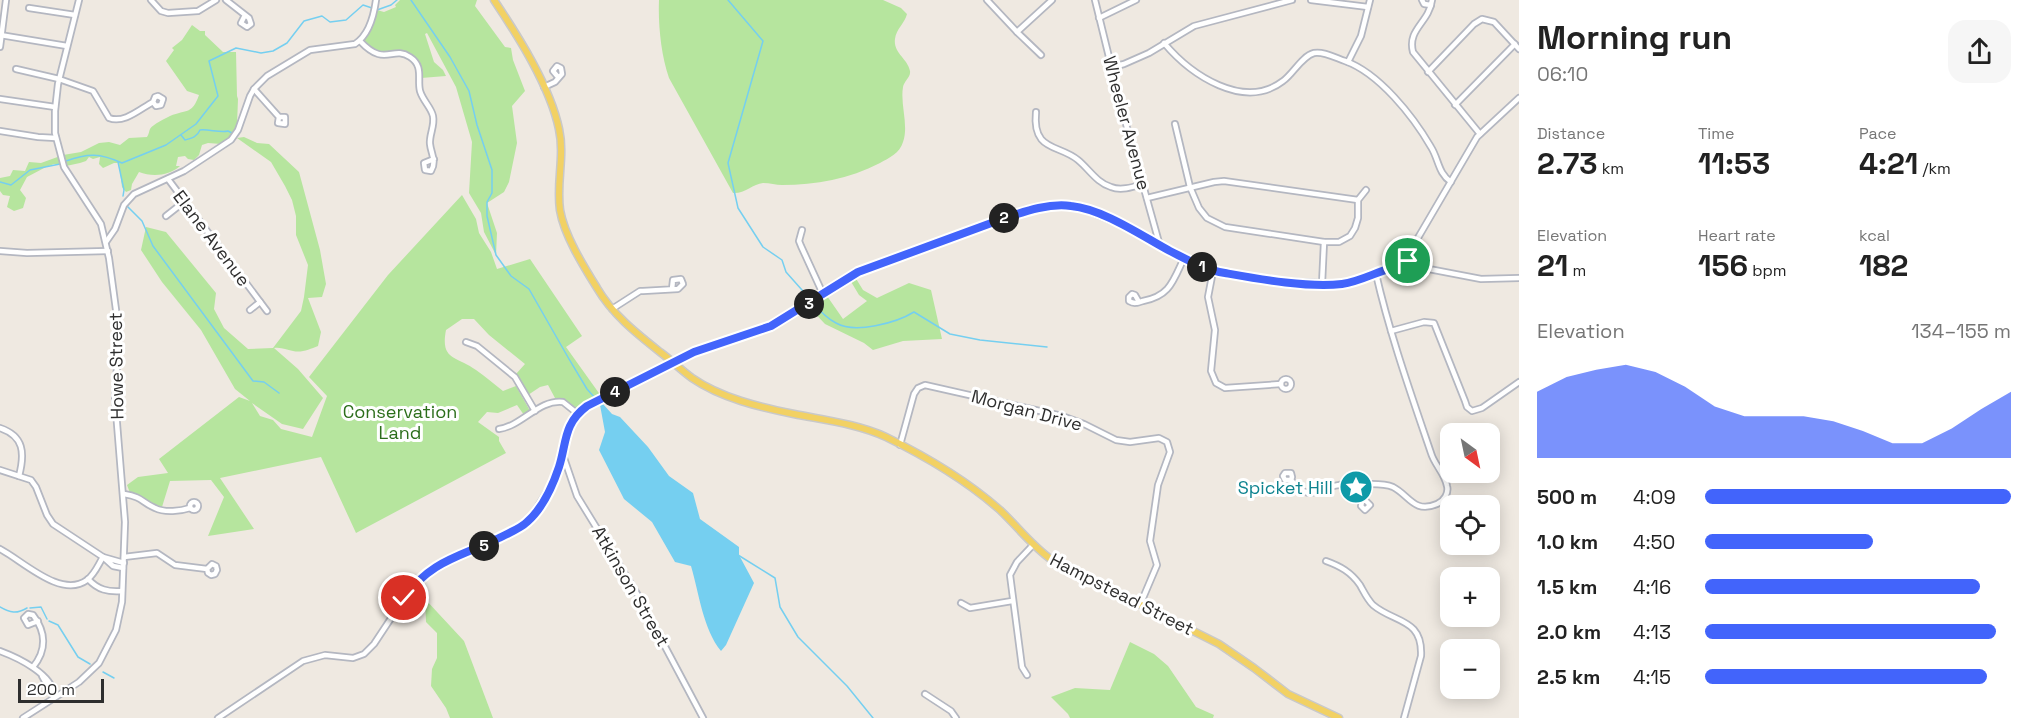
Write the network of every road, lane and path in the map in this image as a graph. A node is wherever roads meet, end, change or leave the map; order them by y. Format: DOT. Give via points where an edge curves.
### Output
graph roads {
  1 [pos="79,0"];
  2 [pos="151,0"];
  3 [pos="216,0"];
  4 [pos="226,0"];
  5 [pos="376,0"];
  6 [pos="494,0"];
  7 [pos="987,0"];
  8 [pos="1050,0"];
  9 [pos="1095,0"];
  10 [pos="1134,0"];
  11 [pos="1258,0"];
  12 [pos="1292,0"];
  13 [pos="1311,0"];
  14 [pos="1370,0"];
  15 [pos="1422,0"];
  16 [pos="4,3"];
  17 [pos="1431,3"];
  18 [pos="1368,7"];
  19 [pos="29,8"];
  20 [pos="1262,8"];
  21 [pos="75,15"];
  22 [pos="245,15"];
  23 [pos="1100,18"];
  24 [pos="1017,32"];
  25 [pos="1,35"];
  26 [pos="360,41"];
  27 [pos="1164,43"];
  28 [pos="1515,44"];
  29 [pos="67,46"];
  30 [pos="0,47"];
  31 [pos="1519,49"];
  32 [pos="1041,55"];
  33 [pos="1348,62"];
  34 [pos="1112,67"];
  35 [pos="16,69"];
  36 [pos="1428,72"];
  37 [pos="558,77"];
  38 [pos="60,79"];
  39 [pos="544,87"];
  40 [pos="254,89"];
  41 [pos="1519,98"];
  42 [pos="0,99"];
  43 [pos="153,102"];
  44 [pos="1455,105"];
  45 [pos="55,107"];
  46 [pos="1036,112"];
  47 [pos="279,117"];
  48 [pos="1175,124"];
  49 [pos="0,131"];
  50 [pos="1480,134"];
  51 [pos="56,138"];
  52 [pos="434,159"];
  53 [pos="168,178"];
  54 [pos="1451,182"];
  55 [pos="1143,184"];
  56 [pos="1191,188"];
  57 [pos="1366,190"];
  58 [pos="1147,198"];
  59 [pos="1358,200"];
  60 [pos="185,201"];
  61 [pos="166,216"];
  62 [pos="802,230"];
  63 [pos="106,242"];
  64 [pos="1324,242"];
  65 [pos="1160,246"];
  66 [pos="0,251"];
  67 [pos="108,251"];
  68 [pos="1184,258"];
  69 [pos="1408,265"];
  70 [pos="1213,271"];
  71 [pos="1376,274"];
  72 [pos="1519,278"];
  73 [pos="1322,284"];
  74 [pos="672,289"];
  75 [pos="823,294"];
  76 [pos="260,302"];
  77 [pos="1139,302"];
  78 [pos="612,309"];
  79 [pos="250,310"];
  80 [pos="267,311"];
  81 [pos="1392,331"];
  82 [pos="466,342"];
  83 [pos="673,363"];
  84 [pos="1519,382"];
  85 [pos="1281,384"];
  86 [pos="535,411"];
  87 [pos="578,414"];
  88 [pos="0,428"];
  89 [pos="499,429"];
  90 [pos="900,445"];
  91 [pos="562,452"];
  92 [pos="0,470"];
  93 [pos="19,476"];
  94 [pos="1291,480"];
  95 [pos="1365,484"];
  96 [pos="124,494"];
  97 [pos="1365,500"];
  98 [pos="190,508"];
  99 [pos="1033,545"];
  100 [pos="0,549"];
  101 [pos="103,557"];
  102 [pos="1326,561"];
  103 [pos="124,562"];
  104 [pos="207,569"];
  105 [pos="88,579"];
  106 [pos="122,591"];
  107 [pos="1012,601"];
  108 [pos="961,603"];
  109 [pos="1140,605"];
  110 [pos="38,621"];
  111 [pos="0,651"];
  112 [pos="33,667"];
  113 [pos="1028,675"];
  114 [pos="925,694"];
  115 [pos="55,696"];
  116 [pos="23,718"];
  117 [pos="218,718"];
  118 [pos="704,718"];
  119 [pos="956,718"];
  120 [pos="1339,718"];
  121 [pos="1404,718"];
  1 -- 21 [label="street, Howe Street"];
  2 -- 3 [label="street" via="168,13 198,11"];
  4 -- 22 [label="street"];
  5 -- 26 [label="street"];
  6 -- 39 [label="main road, Hampstead Street" via="519,37"];
  7 -- 24 [label="street"];
  8 -- 24 [label="street"];
  9 -- 23 [label="street, Wheeler Avenue"];
  10 -- 23 [label="street"];
  11 -- 20 [label="street"];
  12 -- 20 [label="street"];
  13 -- 18 [label="street"];
  14 -- 18 [label="street"];
  15 -- 17 [label="street" via="1424,4"];
  16 -- 25 [label="street"];
  17 -- 36 [label="street" via="1429,14 1411,42 1414,55"];
  18 -- 33 [label="street" via="1361,36"];
  19 -- 21 [label="street"];
  20 -- 27 [label="street" via="1204,22"];
  21 -- 29 [label="street, Howe Street"];
  23 -- 34 [label="street, Wheeler Avenue"];
  24 -- 32 [label="street"];
  25 -- 29 [label="street"];
  25 -- 30 [label="street"];
  26 -- 40 [label="street" via="302,54"];
  26 -- 52 [label="street" via="377,55 405,55 417,64 420,92 433,116 430,141"];
  27 -- 33 [label="street" via="1191,69 1239,92 1263,91 1278,85 1315,53"];
  27 -- 34 [label="street" via="1137,59"];
  28 -- 31 [label="street"];
  28 -- 36 [label="street" via="1494,22 1482,19"];
  28 -- 44 [label="street"];
  29 -- 38 [label="street, Howe Street"];
  33 -- 54 [label="street" via="1393,96 1430,145 1441,173"];
  34 -- 55 [label="street, Wheeler Avenue"];
  35 -- 38 [label="street"];
  36 -- 44 [label="street"];
  37 -- 39 [label="street"];
  38 -- 43 [label="street" via="93,91 113,120 123,119"];
  38 -- 45 [label="street, Howe Street"];
  39 -- 78 [label="main road, Hampstead Street" via="559,128 563,220 586,269"];
  40 -- 47 [label="street"];
  40 -- 53 [label="street" via="231,140"];
  41 -- 50 [label="street"];
  42 -- 45 [label="street"];
  44 -- 50 [label="street"];
  45 -- 51 [label="street, Howe Street"];
  46 -- 55 [label="street" via="1038,131 1045,143 1078,160 1103,184 1118,189"];
  48 -- 56 [label="street"];
  49 -- 51 [label="street"];
  50 -- 54 [label="street"];
  51 -- 63 [label="street, Howe Street" via="64,167 98,218"];
  53 -- 60 [label="street, Elane Avenue"];
  53 -- 63 [label="street" via="128,198"];
  54 -- 69 [label="street" via="1412,248"];
  55 -- 58 [label="street, Wheeler Avenue"];
  56 -- 58 [label="street"];
  56 -- 59 [label="street" via="1224,182"];
  56 -- 64 [label="street" via="1202,214 1225,227"];
  57 -- 59 [label="street"];
  58 -- 65 [label="street, Wheeler Avenue"];
  59 -- 64 [label="street" via="1358,218 1352,234 1342,242"];
  60 -- 61 [label="street"];
  60 -- 76 [label="street, Elane Avenue"];
  62 -- 75 [label="street" via="799,241"];
  63 -- 67 [label="street, Howe Street"];
  64 -- 73 [label="street"];
  65 -- 68 [label="street"];
  65 -- 75 [label="street" via="1086,209 1036,208 858,272"];
  66 -- 67 [label="street"];
  67 -- 96 [label="street, Howe Street" via="119,332 115,399"];
  68 -- 70 [label="street"];
  68 -- 77 [label="street" via="1164,293"];
  69 -- 71 [label="street"];
  69 -- 72 [label="street" via="1481,279"];
  70 -- 73 [label="street"];
  70 -- 85 [label="street" via="1208,302 1215,330 1211,371 1214,381 1225,388"];
  71 -- 73 [label="street" via="1348,283"];
  71 -- 81 [label="street"];
  74 -- 78 [label="street" via="640,291"];
  75 -- 83 [label="street" via="771,326 705,347"];
  76 -- 79 [label="street"];
  76 -- 80 [label="street, Elane Avenue"];
  78 -- 83 [label="main road, Hampstead Street"];
  81 -- 84 [label="street" via="1434,323 1471,410 1482,408"];
  81 -- 95 [label="street" via="1447,493 1438,504 1421,506 1392,487"];
  82 -- 86 [label="street" via="515,376"];
  83 -- 87 [label="street"];
  83 -- 90 [label="main road, Hampstead Street" via="698,382 724,394 869,431"];
  86 -- 87 [label="street" via="557,401 568,404"];
  86 -- 89 [label="street" via="508,428"];
  87 -- 91 [label="street" via="566,433"];
  88 -- 93 [label="street" via="14,434 20,442"];
  90 -- 99 [label="main road, Hampstead Street" via="972,487"];
  90 -- 109 [label="street, Morgan Drive" via="914,394 925,385 1062,416 1116,440 1163,440 1170,452 1158,485 1150,541 1157,565"];
  91 -- 117 [label="street" via="552,484 528,522 432,569 411,588 367,652 353,658 325,655 303,661"];
  91 -- 118 [label="street, Atkinson Street" via="577,496 636,592"];
  92 -- 93 [label="street"];
  93 -- 101 [label="street" via="36,487 53,524"];
  94 -- 95 [label="street" via="1310,493 1337,485"];
  95 -- 97 [label="street"];
  96 -- 98 [label="street" via="140,497 164,510"];
  96 -- 103 [label="street, Howe Street"];
  99 -- 107 [label="street" via="1010,575"];
  99 -- 109 [label="main road, Hampstead Street" via="1060,565"];
  100 -- 105 [label="street" via="63,586 78,585"];
  101 -- 103 [label="street"];
  101 -- 105 [label="street"];
  102 -- 121 [label="street" via="1347,571 1373,605 1408,623 1418,636 1422,656"];
  103 -- 104 [label="street" via="157,554 175,565"];
  103 -- 106 [label="street, Howe Street"];
  105 -- 106 [label="street" via="102,590"];
  106 -- 115 [label="street, Howe Street" via="116,630 106,652 87,675"];
  107 -- 108 [label="street" via="970,608"];
  107 -- 113 [label="street" via="1022,667"];
  109 -- 120 [label="main road, Hampstead Street" via="1229,650 1288,694"];
  110 -- 112 [label="street" via="44,646"];
  111 -- 112 [label="street"];
  112 -- 115 [label="street"];
  114 -- 119 [label="street"];
  115 -- 116 [label="street, Howe Street"];
}
